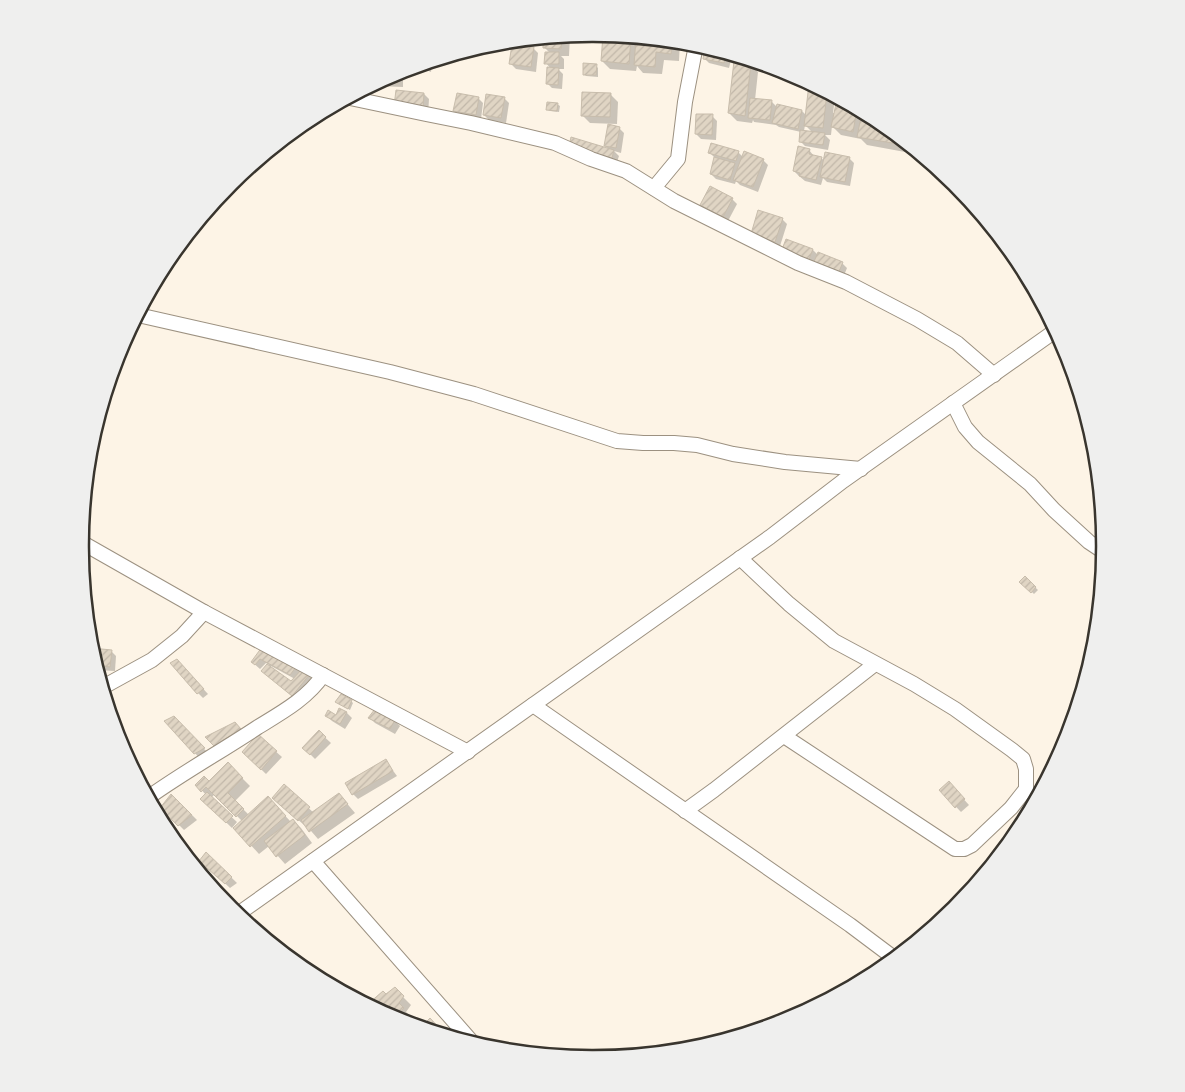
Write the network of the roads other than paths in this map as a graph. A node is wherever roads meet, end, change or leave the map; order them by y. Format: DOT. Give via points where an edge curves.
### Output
graph roads {
  1 [pos="694,53"];
  2 [pos="359,100"];
  3 [pos="654,188"];
  4 [pos="144,316"];
  5 [pos="1050,335"];
  6 [pos="994,375"];
  7 [pos="953,403"];
  8 [pos="861,469"];
  9 [pos="89,547"];
  10 [pos="1096,547"];
  11 [pos="740,558"];
  12 [pos="204,612"];
  13 [pos="875,664"];
  14 [pos="323,675"];
  15 [pos="108,684"];
  16 [pos="534,705"];
  17 [pos="784,736"];
  18 [pos="468,752"];
  19 [pos="154,794"];
  20 [pos="684,811"];
  21 [pos="314,861"];
  22 [pos="244,910"];
  23 [pos="888,953"];
  24 [pos="465,1033"];
  1 -- 3 [label="street" via="678,159"];
  2 -- 3 [label="street" via="556,142 626,171"];
  3 -- 6 [label="street" via="798,263 846,282 917,319 957,343"];
  4 -- 8 [label="street" via="399,374 474,394 617,441 689,444 785,462"];
  5 -- 6 [label="street"];
  6 -- 7 [label="street"];
  7 -- 8 [label="street"];
  7 -- 10 [label="street" via="965,427 978,442 1030,484"];
  8 -- 11 [label="street"];
  9 -- 12 [label="street"];
  11 -- 13 [label="street" via="834,641"];
  11 -- 16 [label="street"];
  12 -- 14 [label="street"];
  12 -- 15 [label="street" via="182,636 152,660"];
  13 -- 17 [label="street"];
  13 -- 17 [label="street" via="955,709 1023,759 1026,788 1011,808 972,845 955,849"];
  14 -- 18 [label="street"];
  14 -- 19 [label="street" via="318,684 301,698"];
  16 -- 18 [label="street"];
  16 -- 20 [label="street"];
  17 -- 20 [label="street"];
  18 -- 21 [label="street"];
  20 -- 23 [label="street"];
  21 -- 22 [label="street"];
  21 -- 24 [label="street"];
}
